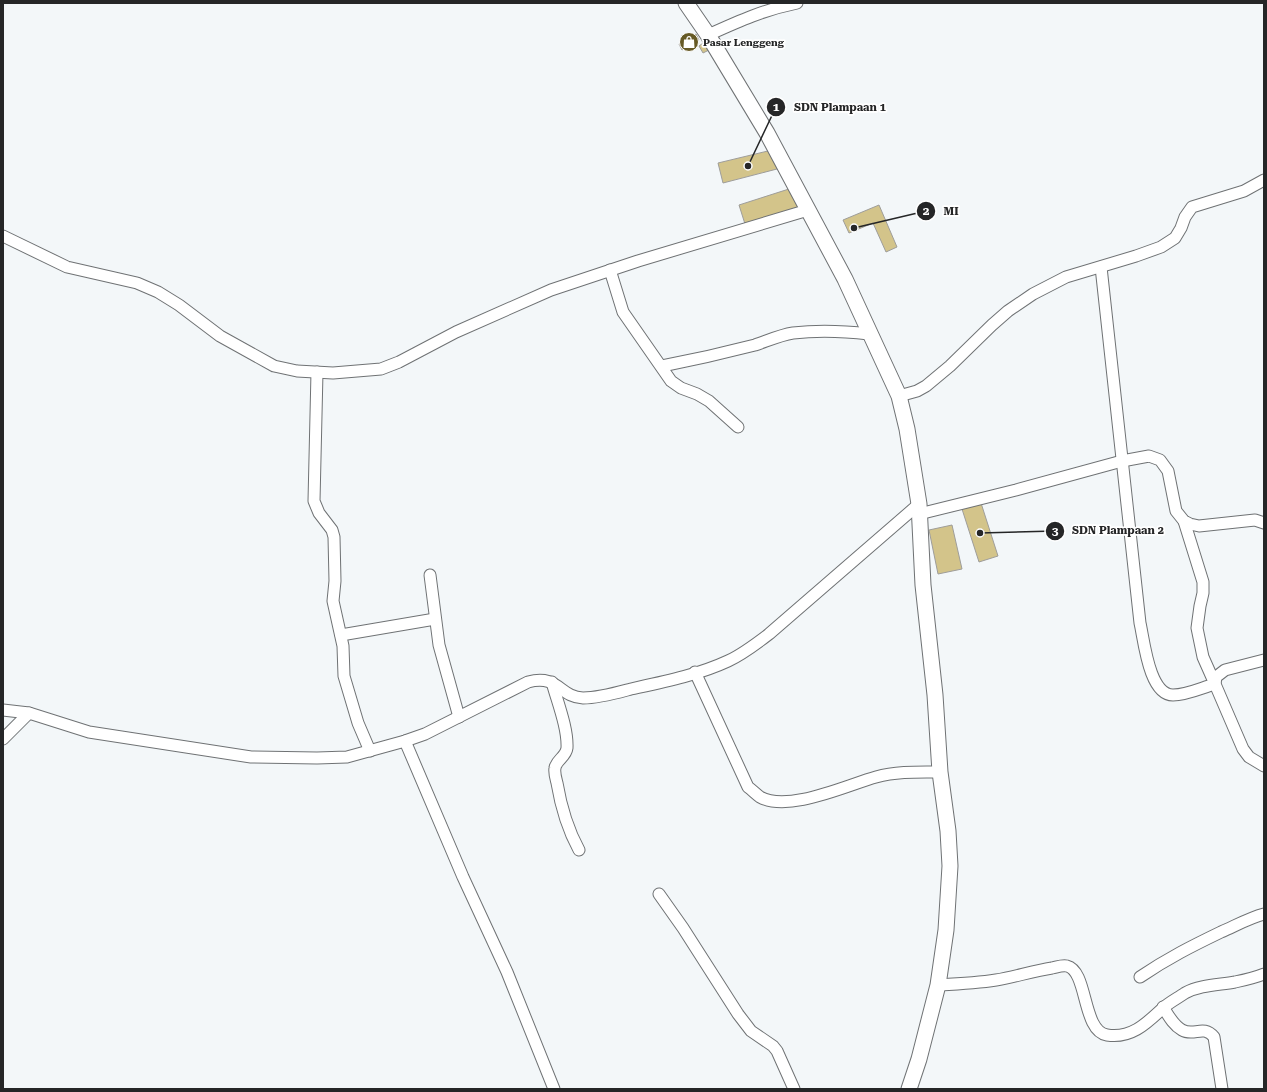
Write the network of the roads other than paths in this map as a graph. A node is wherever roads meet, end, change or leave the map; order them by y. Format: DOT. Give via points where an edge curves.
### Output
graph roads {
  1 [pos="686,3"];
  2 [pos="797,3"];
  3 [pos="708,35"];
  4 [pos="1264,180"];
  5 [pos="808,210"];
  6 [pos="3,236"];
  7 [pos="1100,267"];
  8 [pos="610,270"];
  9 [pos="869,334"];
  10 [pos="662,366"];
  11 [pos="317,372"];
  12 [pos="899,396"];
  13 [pos="738,427"];
  14 [pos="1122,461"];
  15 [pos="919,509"];
  16 [pos="1184,521"];
  17 [pos="1264,523"];
  18 [pos="430,575"];
  19 [pos="435,619"];
  20 [pos="341,635"];
  21 [pos="1264,660"];
  22 [pos="694,672"];
  23 [pos="552,682"];
  24 [pos="1215,684"];
  25 [pos="3,710"];
  26 [pos="29,713"];
  27 [pos="459,717"];
  28 [pos="3,739"];
  29 [pos="405,741"];
  30 [pos="370,751"];
  31 [pos="1264,766"];
  32 [pos="940,772"];
  33 [pos="578,850"];
  34 [pos="659,894"];
  35 [pos="1264,914"];
  36 [pos="1264,974"];
  37 [pos="1140,977"];
  38 [pos="938,986"];
  39 [pos="1164,1008"];
  40 [pos="554,1089"];
  41 [pos="794,1089"];
  42 [pos="909,1089"];
  43 [pos="1222,1089"];
  1 -- 3 [label="street"];
  2 -- 3 [label="street" via="748,17"];
  3 -- 5 [label="street" via="767,133"];
  4 -- 7 [label="street" via="1244,191 1192,207 1179,233 1161,247"];
  5 -- 8 [label="street"];
  5 -- 9 [label="street" via="845,279"];
  6 -- 11 [label="street" via="67,267 137,283 158,292 220,336 274,366"];
  7 -- 12 [label="street" via="1045,286 1021,301 992,324 932,382 916,391"];
  7 -- 14 [label="street"];
  8 -- 10 [label="street" via="623,312"];
  8 -- 11 [label="street" via="551,290 381,369"];
  9 -- 10 [label="street" via="829,330 791,333 742,348"];
  9 -- 12 [label="street"];
  10 -- 13 [label="street" via="672,381 709,401"];
  11 -- 20 [label="street" via="314,501 334,537 333,601"];
  12 -- 15 [label="street" via="910,441"];
  14 -- 15 [label="street" via="1016,490"];
  14 -- 16 [label="street" via="1149,456 1160,460 1168,471 1176,511"];
  14 -- 24 [label="street" via="1140,623 1150,671 1156,684 1171,696"];
  15 -- 22 [label="street" via="746,651 727,661"];
  15 -- 32 [label="street" via="923,585"];
  16 -- 17 [label="street" via="1199,526 1254,520"];
  16 -- 24 [label="street" via="1203,582 1197,628 1204,657"];
  18 -- 19 [label="street"];
  19 -- 20 [label="street"];
  19 -- 27 [label="street" via="439,645"];
  20 -- 30 [label="street" via="344,676"];
  21 -- 24 [label="street" via="1225,670 1216,677"];
  22 -- 23 [label="street" via="594,698 574,697"];
  22 -- 32 [label="street" via="748,787 761,797 779,802 797,801 901,772"];
  23 -- 27 [label="street" via="537,679 528,682"];
  23 -- 33 [label="street" via="567,737 566,753 556,765 554,772 569,831"];
  24 -- 31 [label="street" via="1244,749 1249,757"];
  25 -- 26 [label="street"];
  26 -- 28 [label="street"];
  26 -- 30 [label="street" via="89,732 251,756 348,757"];
  27 -- 29 [label="street"];
  29 -- 30 [label="street"];
  29 -- 40 [label="street" via="463,878 507,972"];
  32 -- 38 [label="street" via="950,866 946,930"];
  34 -- 41 [label="street" via="738,1014 751,1031 777,1051"];
  35 -- 37 [label="street" via="1189,947"];
  36 -- 39 [label="street" via="1241,981 1194,989"];
  38 -- 39 [label="street" via="996,980 1068,966 1078,977 1092,1022 1099,1032 1115,1036 1141,1028"];
  38 -- 42 [label="street"];
  39 -- 43 [label="street" via="1172,1021 1182,1030 1205,1030 1214,1037"];
}
